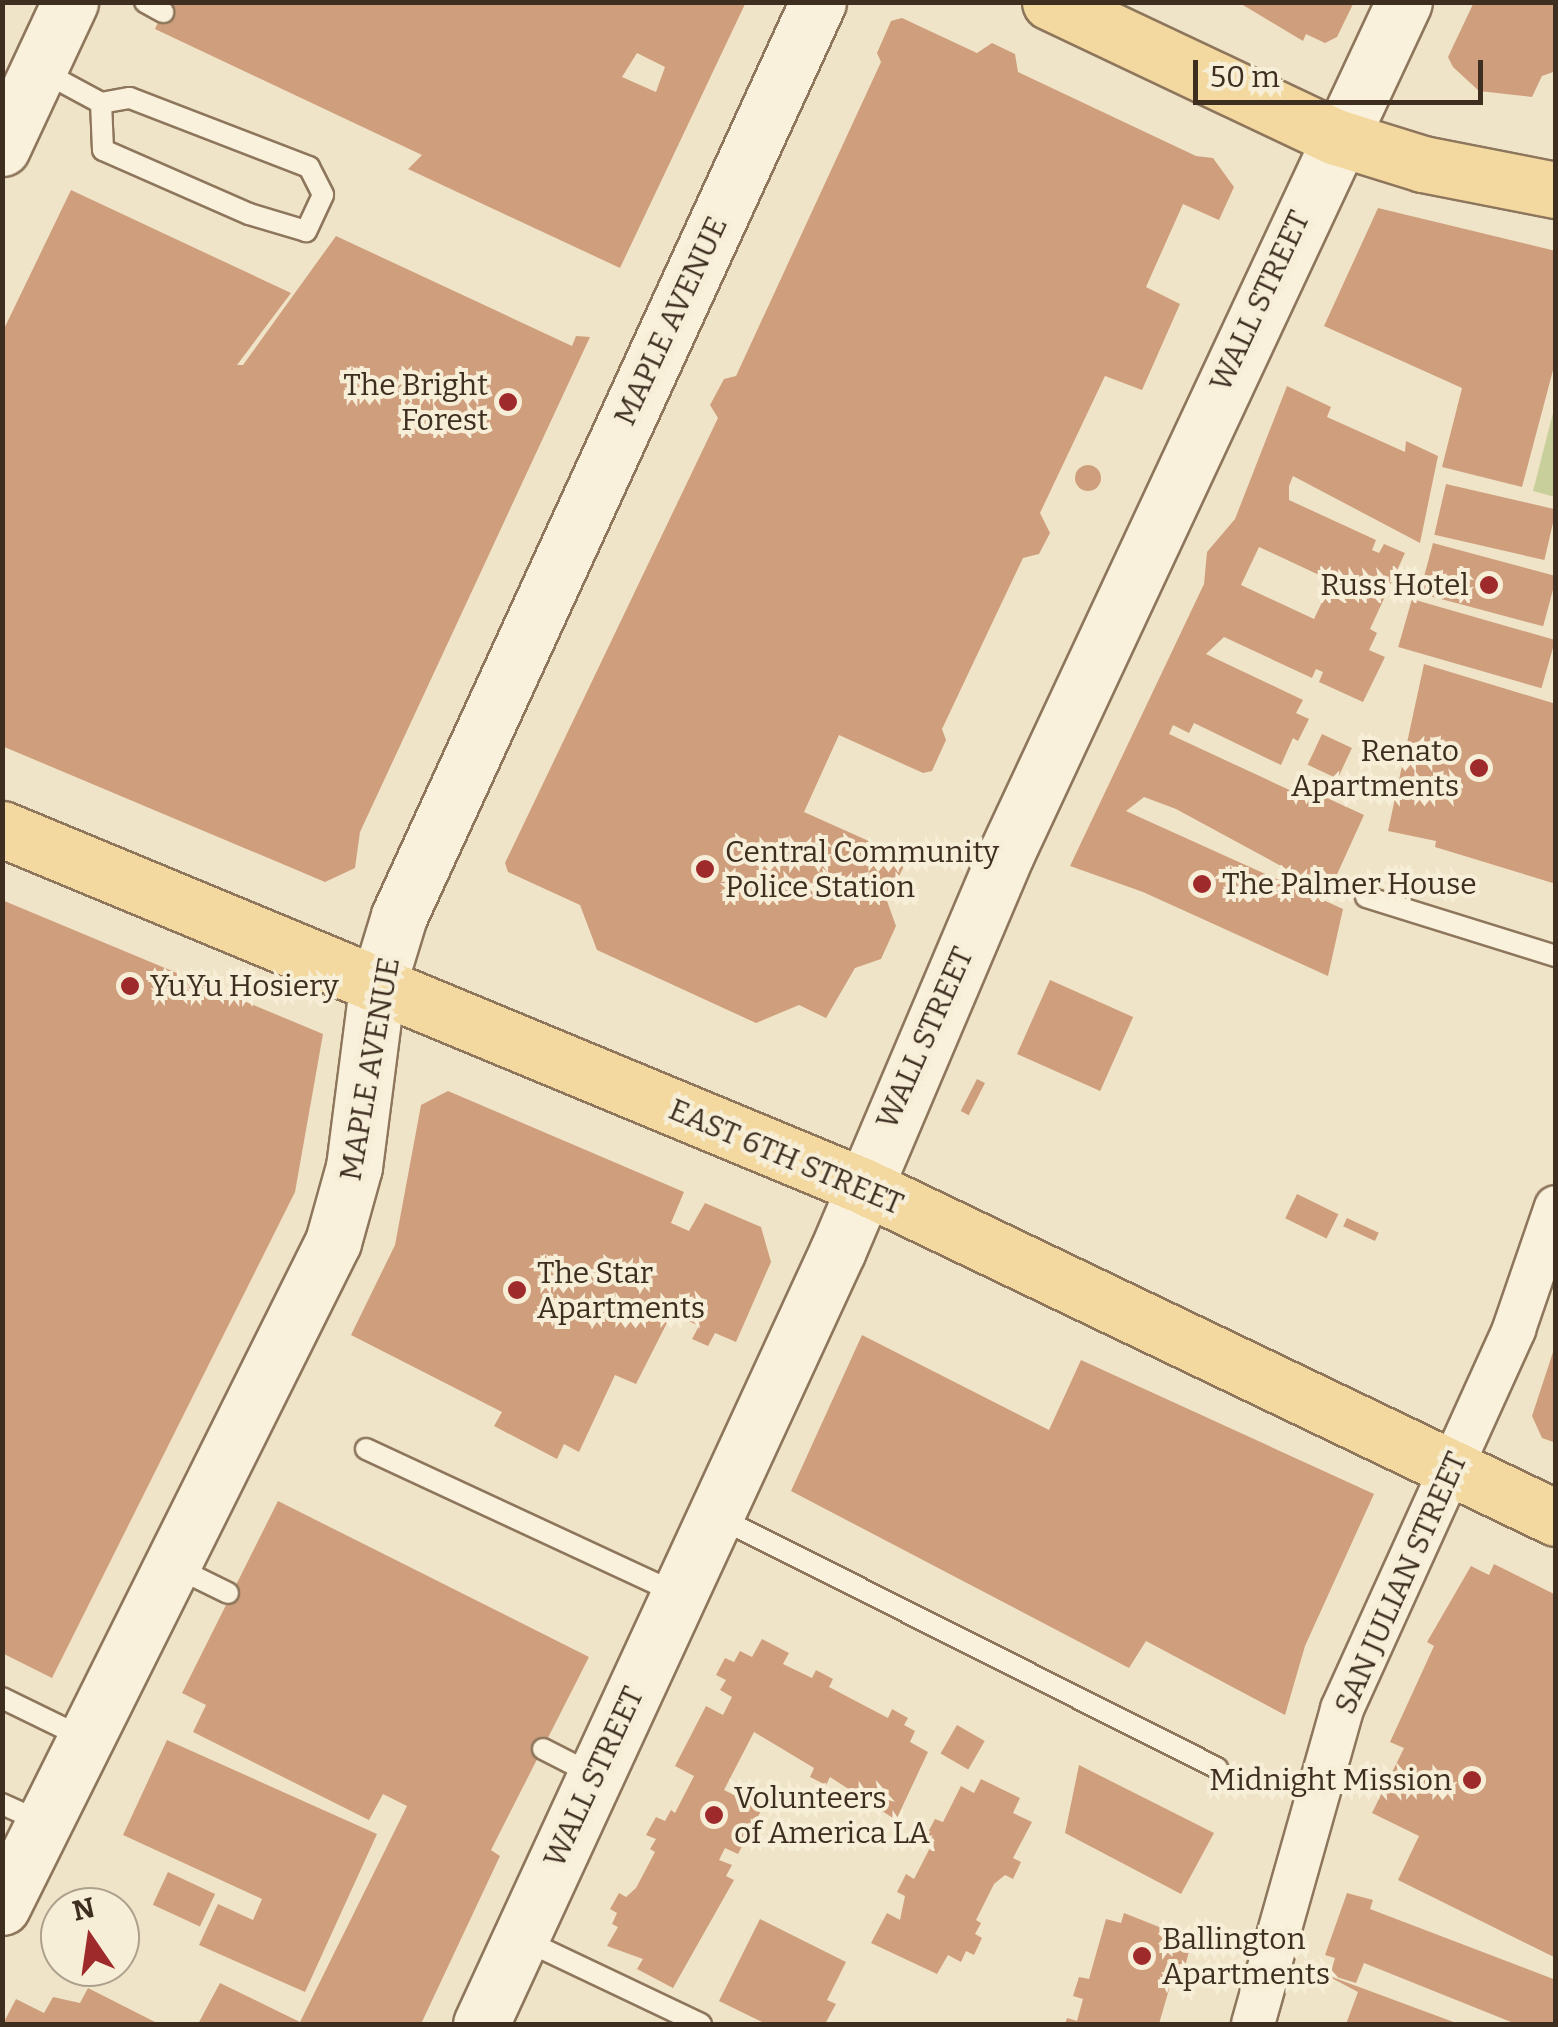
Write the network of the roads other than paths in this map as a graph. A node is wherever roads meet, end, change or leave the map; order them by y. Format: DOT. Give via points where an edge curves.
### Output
graph roads {
  1 [pos="70,2"];
  2 [pos="818,2"];
  3 [pos="1050,2"];
  4 [pos="1404,2"];
  5 [pos="38,70"];
  6 [pos="100,103"];
  7 [pos="1336,137"];
  8 [pos="2,148"];
  9 [pos="1556,190"];
  10 [pos="2,829"];
  11 [pos="1366,897"];
  12 [pos="1556,956"];
  13 [pos="377,988"];
  14 [pos="863,1186"];
  15 [pos="1556,1207"];
  16 [pos="366,1449"];
  17 [pos="1450,1472"];
  18 [pos="714,1515"];
  19 [pos="1556,1518"];
  20 [pos="175,1567"];
  21 [pos="228,1593"];
  22 [pos="678,1594"];
  23 [pos="2,1698"];
  24 [pos="90,1741"];
  25 [pos="542,1749"];
  26 [pos="1218,1768"];
  27 [pos="594,1776"];
  28 [pos="25,1814"];
  29 [pos="2,1907"];
  30 [pos="520,1938"];
  31 [pos="481,2024"];
  32 [pos="701,2024"];
  33 [pos="1252,2024"];
  1 -- 5 [label="street"];
  2 -- 13 [label="street, MAPLE AVENUE" via="399,916"];
  3 -- 7 [label="main road"];
  4 -- 7 [label="street, WALL STREET"];
  5 -- 6 [label="lane"];
  5 -- 8 [label="street"];
  6 -- 6 [label="lane" via="130,98 309,167 323,195 306,231 249,214 102,150"];
  7 -- 9 [label="main road" via="1422,164"];
  7 -- 14 [label="street, WALL STREET" via="1006,854"];
  10 -- 13 [label="main road, EAST 6TH STREET"];
  11 -- 12 [label="lane"];
  13 -- 14 [label="main road, EAST 6TH STREET"];
  13 -- 20 [label="street, MAPLE AVENUE" via="346,1206"];
  14 -- 17 [label="main road, EAST 6TH STREET"];
  14 -- 18 [label="street, WALL STREET"];
  15 -- 17 [label="street, SAN JULIAN STREET" via="1514,1330"];
  16 -- 22 [label="lane"];
  17 -- 19 [label="main road, EAST 6TH STREET"];
  17 -- 33 [label="street, SAN JULIAN STREET" via="1342,1709"];
  18 -- 22 [label="street, WALL STREET"];
  18 -- 26 [label="lane"];
  20 -- 21 [label="lane"];
  20 -- 24 [label="street, MAPLE AVENUE"];
  22 -- 27 [label="street, WALL STREET"];
  23 -- 24 [label="lane"];
  24 -- 28 [label="street, MAPLE AVENUE"];
  25 -- 27 [label="lane"];
  27 -- 30 [label="street, WALL STREET"];
  28 -- 29 [label="street, MAPLE AVENUE"];
  30 -- 31 [label="street, WALL STREET"];
  30 -- 32 [label="lane"];
}
